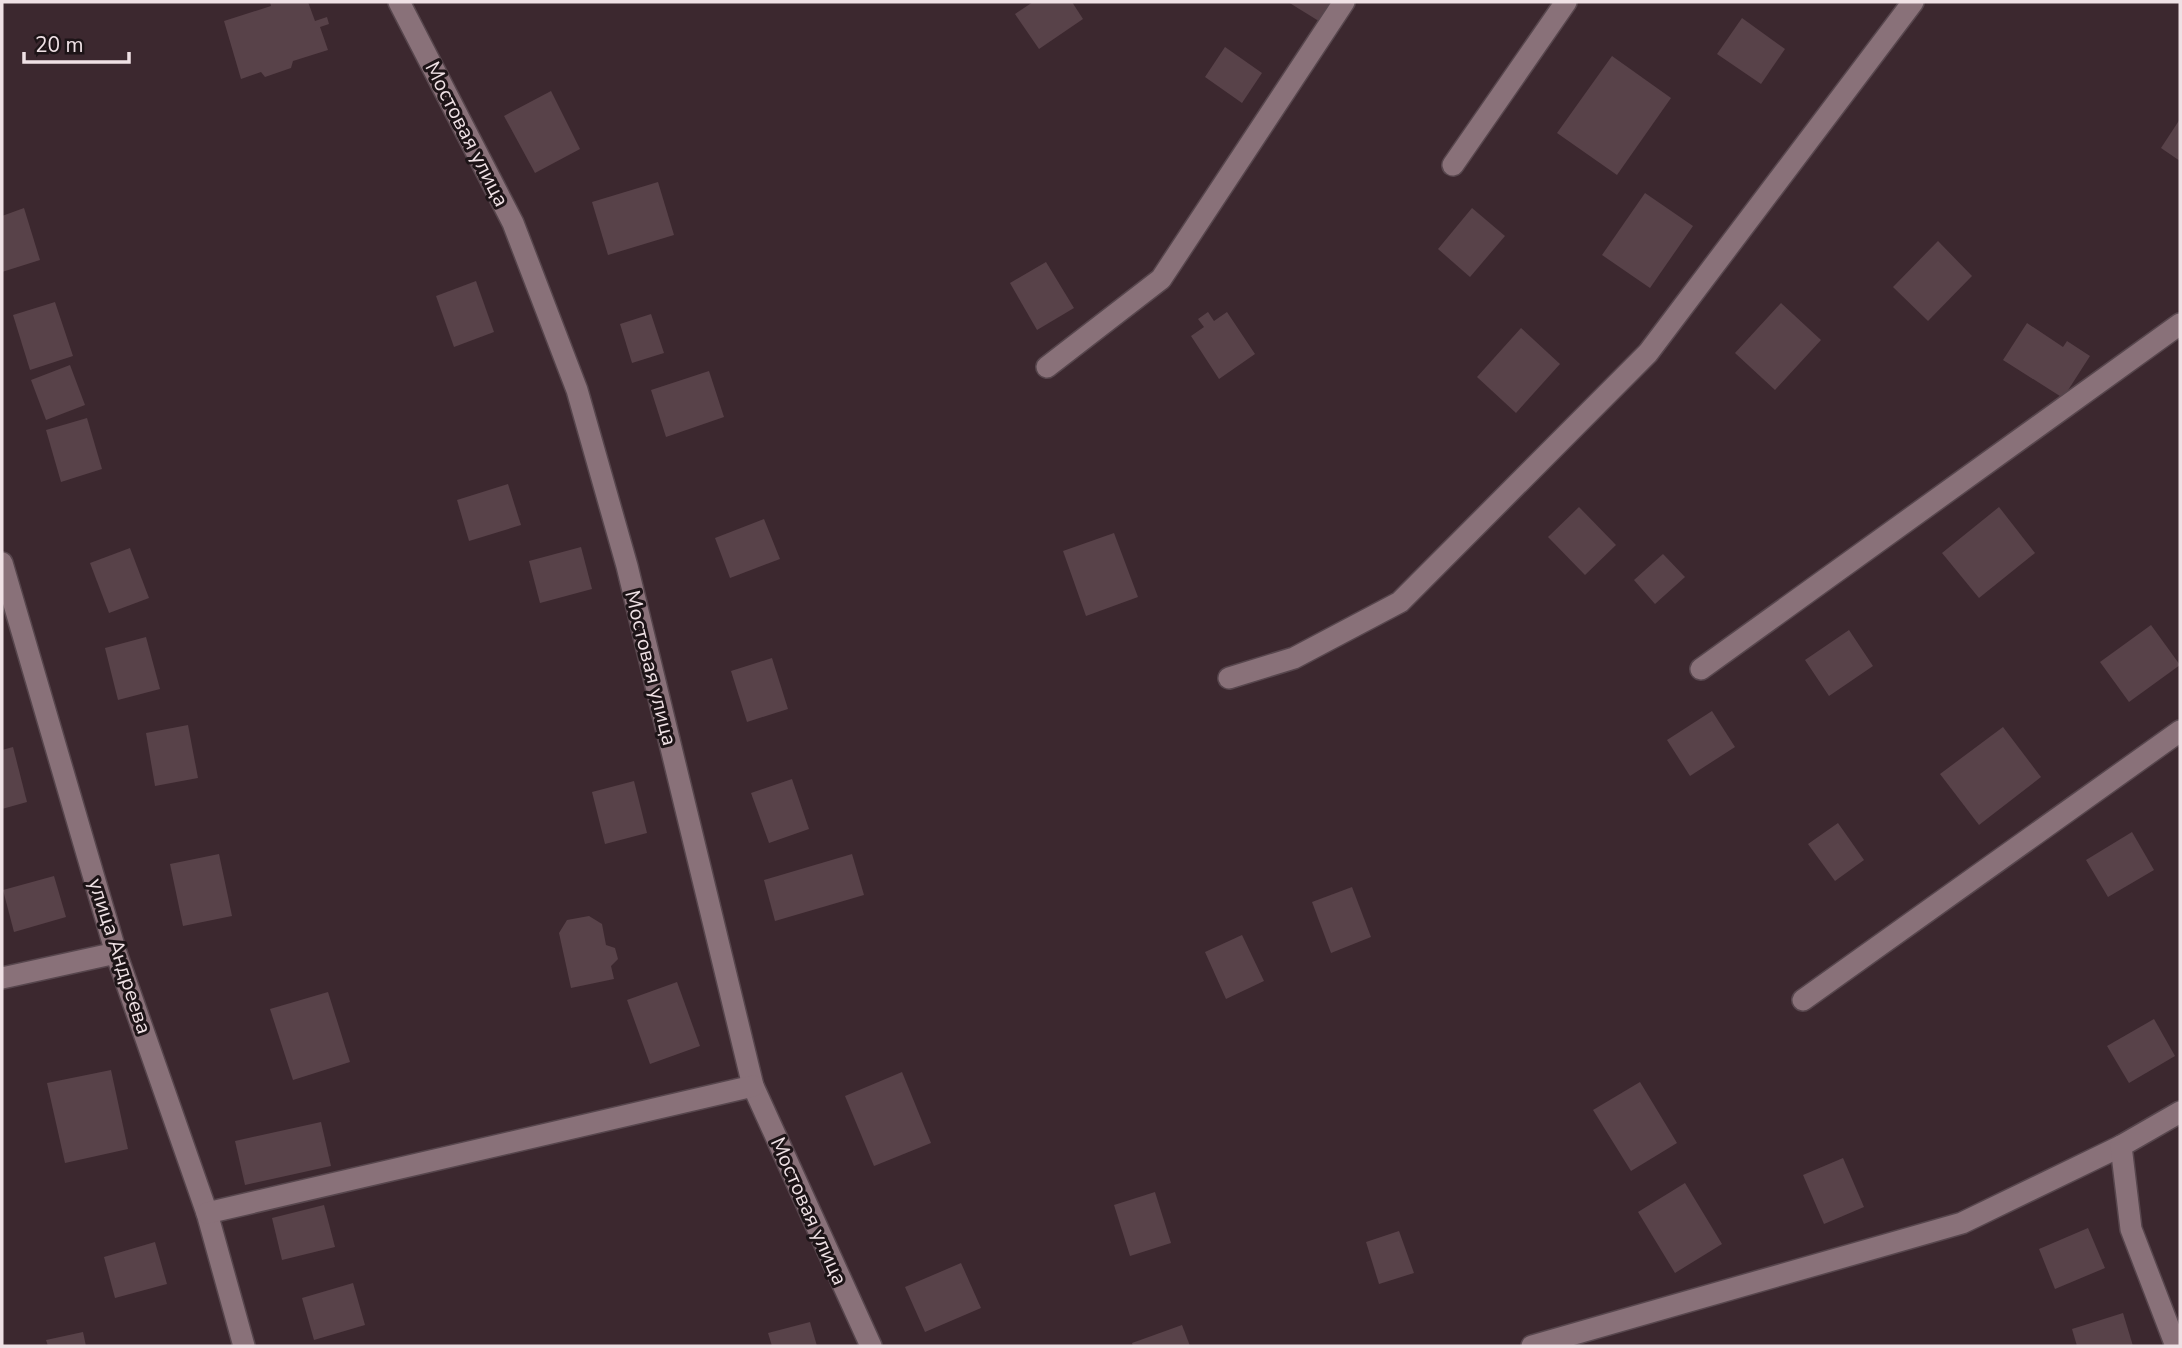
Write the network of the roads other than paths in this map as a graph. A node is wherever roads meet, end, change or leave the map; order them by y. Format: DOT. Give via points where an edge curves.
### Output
graph roads {
  1 [pos="399,2"];
  2 [pos="1344,2"];
  3 [pos="1566,2"];
  4 [pos="1913,2"];
  5 [pos="1452,165"];
  6 [pos="2180,324"];
  7 [pos="1047,367"];
  8 [pos="2,563"];
  9 [pos="1701,669"];
  10 [pos="1229,678"];
  11 [pos="2180,731"];
  12 [pos="116,953"];
  13 [pos="2,978"];
  14 [pos="1803,1000"];
  15 [pos="753,1086"];
  16 [pos="2180,1112"];
  17 [pos="2121,1146"];
  18 [pos="207,1213"];
  19 [pos="244,1346"];
  20 [pos="870,1346"];
  21 [pos="1532,1346"];
  22 [pos="2176,1346"];
  1 -- 15 [label="street, Мостовая улица" via="513,223 577,390 627,566"];
  2 -- 7 [label="street" via="1161,279"];
  3 -- 5 [label="street"];
  4 -- 10 [label="street" via="1648,353 1400,602 1294,658"];
  6 -- 9 [label="street"];
  8 -- 12 [label="street, улица Андреева"];
  11 -- 14 [label="street"];
  12 -- 13 [label="street"];
  12 -- 18 [label="street, улица Андреева"];
  15 -- 18 [label="street"];
  15 -- 20 [label="street, Мостовая улица"];
  16 -- 17 [label="street"];
  17 -- 21 [label="street" via="1962,1223"];
  17 -- 22 [label="street" via="2131,1229"];
  18 -- 19 [label="street, улица Андреева"];
}
